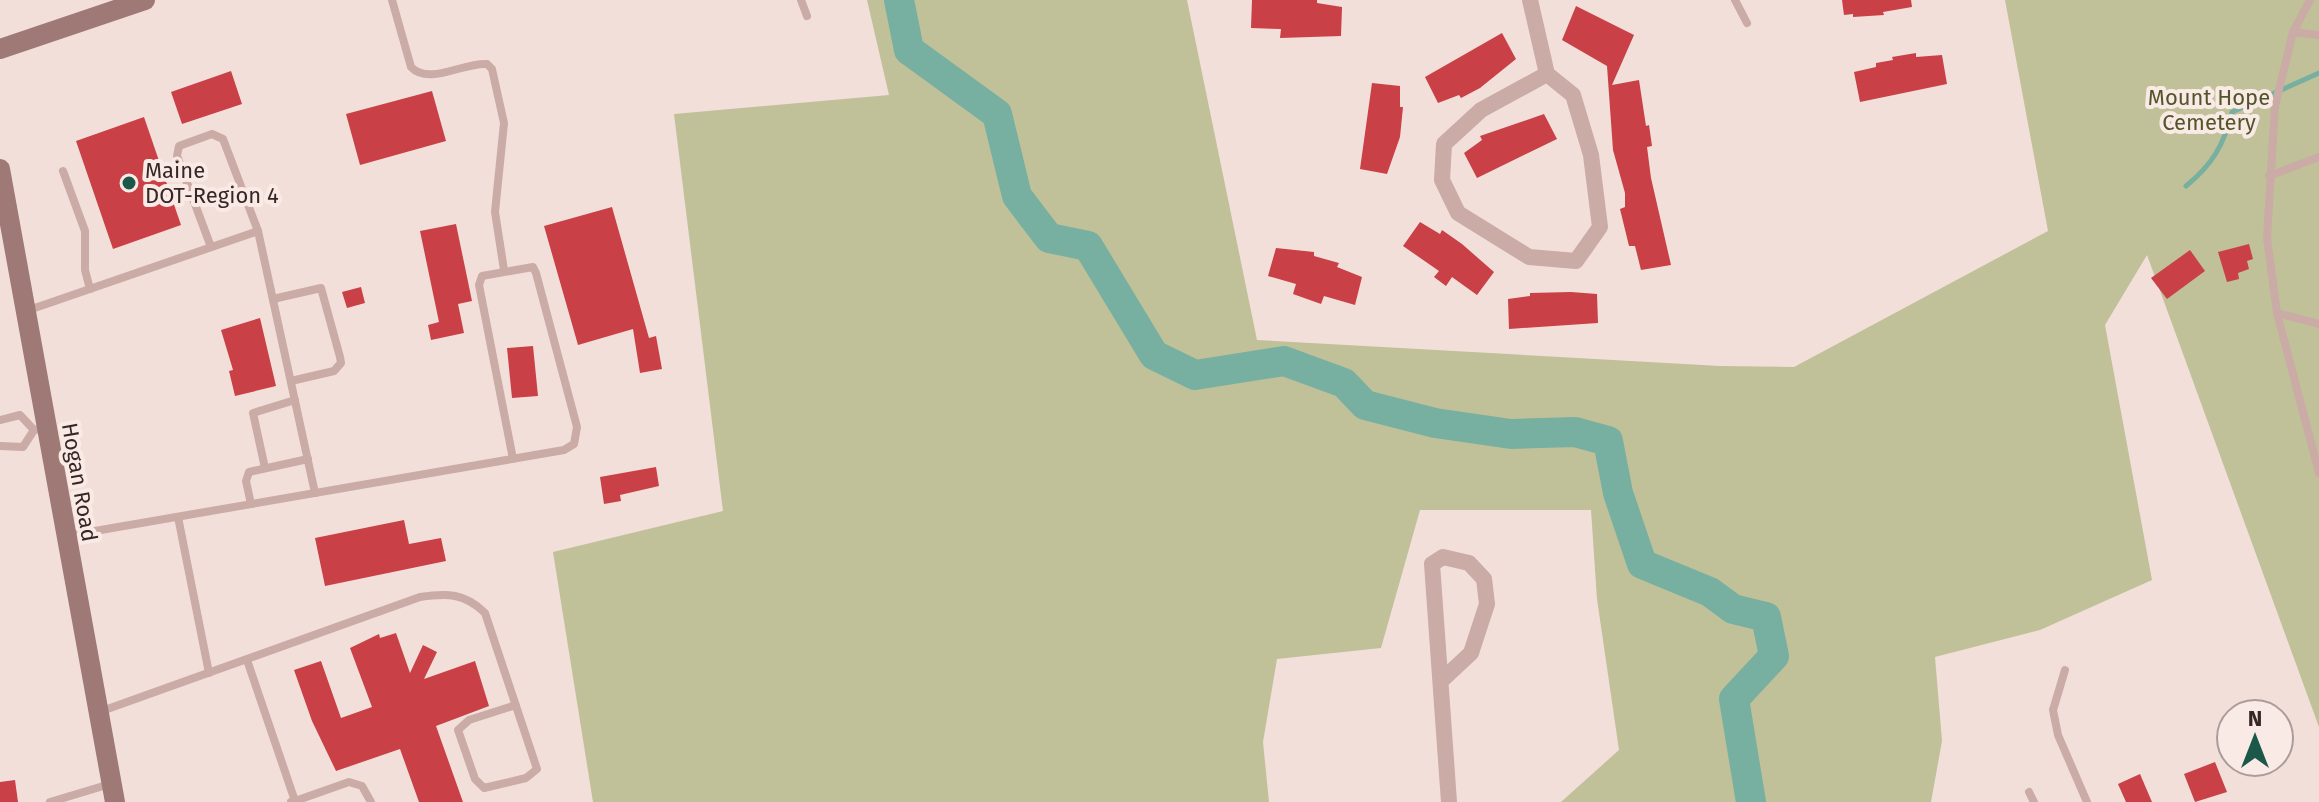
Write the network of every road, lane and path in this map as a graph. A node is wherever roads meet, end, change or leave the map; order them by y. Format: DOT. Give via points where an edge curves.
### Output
graph roads {
  1 [pos="145,0"];
  2 [pos="392,0"];
  3 [pos="801,0"];
  4 [pos="1530,0"];
  5 [pos="1735,0"];
  6 [pos="2310,0"];
  7 [pos="807,16"];
  8 [pos="1747,23"];
  9 [pos="2293,32"];
  10 [pos="2319,35"];
  11 [pos="0,49"];
  12 [pos="1547,74"];
  13 [pos="2319,157"];
  14 [pos="0,169"];
  15 [pos="63,171"];
  16 [pos="2269,176"];
  17 [pos="258,231"];
  18 [pos="211,247"];
  19 [pos="504,270"];
  20 [pos="90,289"];
  21 [pos="273,299"];
  22 [pos="25,311"];
  23 [pos="2277,313"];
  24 [pos="2319,324"];
  25 [pos="291,381"];
  26 [pos="295,400"];
  27 [pos="0,420"];
  28 [pos="40,429"];
  29 [pos="0,446"];
  30 [pos="308,459"];
  31 [pos="513,459"];
  32 [pos="265,468"];
  33 [pos="2319,473"];
  34 [pos="315,493"];
  35 [pos="251,504"];
  36 [pos="178,517"];
  37 [pos="65,536"];
  38 [pos="247,660"];
  39 [pos="2065,670"];
  40 [pos="209,673"];
  41 [pos="1441,681"];
  42 [pos="516,705"];
  43 [pos="98,713"];
  44 [pos="2029,792"];
  45 [pos="113,793"];
  46 [pos="320,797"];
  47 [pos="293,801"];
  48 [pos="50,802"];
  49 [pos="371,802"];
  50 [pos="1449,802"];
  51 [pos="2034,802"];
  52 [pos="2087,802"];
  1 -- 11 [label="main road"];
  2 -- 19 [label="lane" via="416,72 479,63 492,69 504,123 495,212"];
  3 -- 7 [label="lane"];
  4 -- 12 [label="street"];
  5 -- 8 [label="lane"];
  6 -- 9 [label="lane"];
  9 -- 10 [label="lane"];
  9 -- 16 [label="lane" via="2275,106"];
  12 -- 12 [label="street" via="1573,95 1591,155 1600,227 1576,261 1529,257 1458,213 1442,180 1444,144 1481,110"];
  13 -- 16 [label="lane"];
  14 -- 22 [label="main road, Hogan Road"];
  15 -- 20 [label="lane" via="85,231"];
  16 -- 23 [label="lane" via="2267,238"];
  17 -- 18 [label="lane"];
  17 -- 18 [label="lane" via="219,135 179,146 177,156"];
  17 -- 21 [label="lane"];
  18 -- 20 [label="lane"];
  19 -- 31 [label="lane" via="482,276 479,285"];
  19 -- 31 [label="lane" via="525,266 536,273 577,438 564,450"];
  20 -- 22 [label="lane"];
  21 -- 25 [label="lane"];
  21 -- 25 [label="lane" via="321,288 340,357 334,371"];
  22 -- 28 [label="main road, Hogan Road"];
  23 -- 24 [label="lane"];
  23 -- 33 [label="lane"];
  25 -- 26 [label="lane"];
  26 -- 30 [label="lane"];
  26 -- 32 [label="lane" via="253,413"];
  27 -- 28 [label="lane" via="20,415"];
  28 -- 29 [label="lane" via="23,447"];
  28 -- 37 [label="main road, Hogan Road"];
  30 -- 32 [label="lane"];
  30 -- 34 [label="lane"];
  31 -- 34 [label="lane"];
  32 -- 35 [label="lane" via="246,476"];
  34 -- 35 [label="lane"];
  35 -- 36 [label="lane"];
  36 -- 37 [label="lane"];
  36 -- 40 [label="lane"];
  37 -- 43 [label="main road, Hogan Road"];
  38 -- 40 [label="lane"];
  38 -- 42 [label="lane" via="420,597 450,593 485,613"];
  38 -- 47 [label="lane"];
  39 -- 52 [label="lane" via="2053,710"];
  40 -- 43 [label="lane"];
  41 -- 41 [label="street" via="1432,564 1443,557 1469,563 1484,579 1487,604 1471,653"];
  41 -- 50 [label="street"];
  42 -- 42 [label="lane" via="537,769 526,778 484,788 475,779 458,730 469,720"];
  43 -- 45 [label="main road, Hogan Road"];
  44 -- 51 [label="lane"];
  45 -- 48 [label="lane"];
  46 -- 47 [label="lane"];
  46 -- 49 [label="lane" via="355,783"];
}
